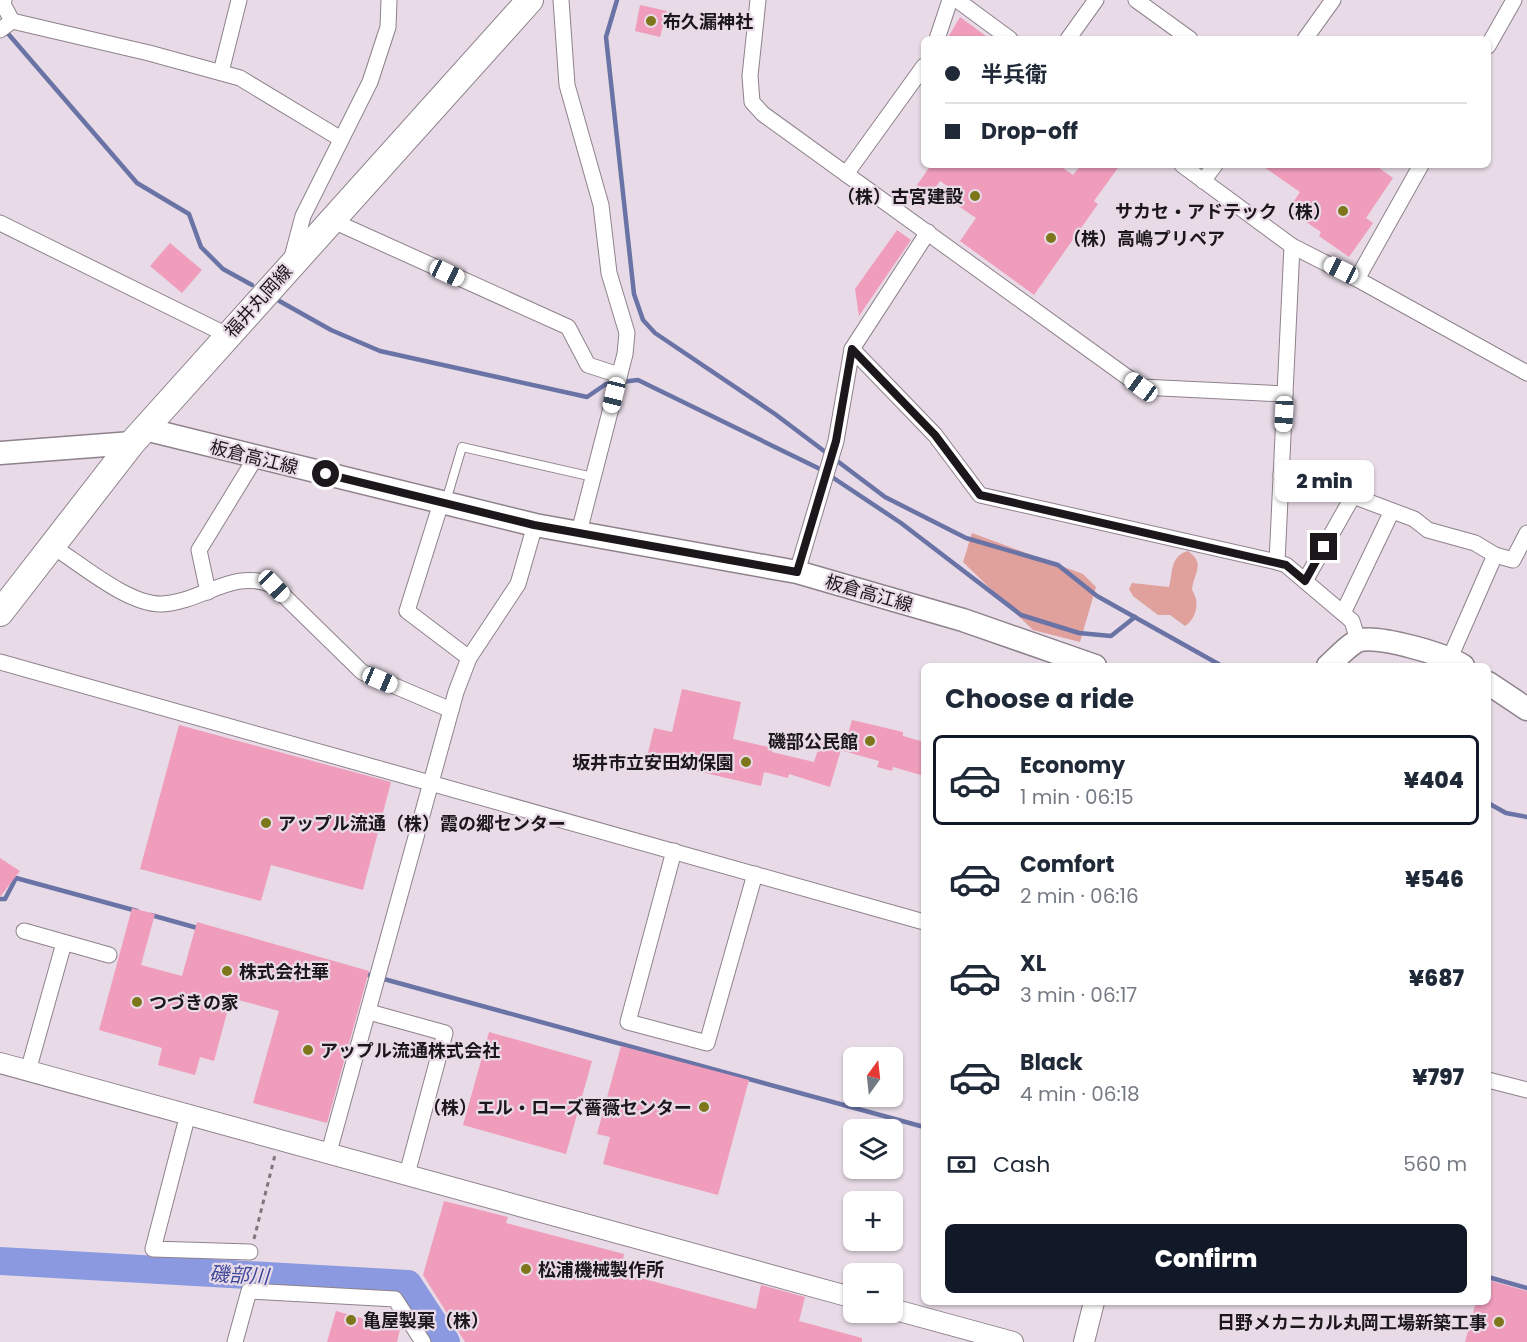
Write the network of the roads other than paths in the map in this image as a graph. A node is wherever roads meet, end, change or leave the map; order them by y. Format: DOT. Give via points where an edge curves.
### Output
graph roads {
  1 [pos="4,0"];
  2 [pos="239,0"];
  3 [pos="389,0"];
  4 [pos="530,0"];
  5 [pos="561,0"];
  6 [pos="758,0"];
  7 [pos="950,0"];
  8 [pos="957,0"];
  9 [pos="1096,0"];
  10 [pos="1136,0"];
  11 [pos="1514,0"];
  12 [pos="1326,3"];
  13 [pos="6,26"];
  14 [pos="938,36"];
  15 [pos="1006,36"];
  16 [pos="1070,36"];
  17 [pos="1186,36"];
  18 [pos="1307,36"];
  19 [pos="1491,41"];
  20 [pos="921,70"];
  21 [pos="222,72"];
  22 [pos="341,139"];
  23 [pos="1186,168"];
  24 [pos="1213,168"];
  25 [pos="1419,168"];
  26 [pos="846,174"];
  27 [pos="1203,181"];
  28 [pos="331,220"];
  29 [pos="0,224"];
  30 [pos="928,232"];
  31 [pos="1292,246"];
  32 [pos="290,267"];
  33 [pos="1357,279"];
  34 [pos="227,335"];
  35 [pos="852,349"];
  36 [pos="1527,373"];
  37 [pos="619,375"];
  38 [pos="1285,394"];
  39 [pos="139,436"];
  40 [pos="0,453"];
  41 [pos="256,457"];
  42 [pos="1281,475"];
  43 [pos="593,477"];
  44 [pos="1353,496"];
  45 [pos="443,504"];
  46 [pos="1392,511"];
  47 [pos="534,525"];
  48 [pos="579,532"];
  49 [pos="1527,533"];
  50 [pos="52,546"];
  51 [pos="1494,555"];
  52 [pos="1277,562"];
  53 [pos="797,572"];
  54 [pos="1305,581"];
  55 [pos="208,592"];
  56 [pos="0,613"];
  57 [pos="1343,613"];
  58 [pos="1358,640"];
  59 [pos="469,658"];
  60 [pos="0,662"];
  61 [pos="1086,663"];
  62 [pos="1331,663"];
  63 [pos="1456,663"];
  64 [pos="1491,685"];
  65 [pos="1527,709"];
  66 [pos="451,710"];
  67 [pos="430,781"];
  68 [pos="674,851"];
  69 [pos="755,874"];
  70 [pos="921,921"];
  71 [pos="24,931"];
  72 [pos="64,943"];
  73 [pos="108,955"];
  74 [pos="369,1012"];
  75 [pos="0,1063"];
  76 [pos="28,1071"];
  77 [pos="1491,1081"];
  78 [pos="1527,1090"];
  79 [pos="188,1114"];
  80 [pos="329,1152"];
  81 [pos="407,1174"];
  82 [pos="250,1252"];
  83 [pos="843,1295"];
  84 [pos="1094,1305"];
  85 [pos="903,1312"];
  86 [pos="235,1342"];
  87 [pos="423,1342"];
  88 [pos="1013,1342"];
  89 [pos="1084,1342"];
  1 -- 13 [label="street"];
  2 -- 21 [label="street"];
  3 -- 22 [label="street" via="388,27 374,71"];
  4 -- 28 [label="main road, 福井丸岡線"];
  5 -- 37 [label="street" via="567,85 601,205 609,273 627,333"];
  6 -- 26 [label="street" via="750,76 752,102"];
  7 -- 14 [label="street"];
  8 -- 15 [label="street"];
  9 -- 16 [label="street"];
  10 -- 17 [label="street"];
  11 -- 19 [label="street"];
  12 -- 18 [label="street"];
  13 -- 21 [label="street"];
  20 -- 26 [label="street"];
  21 -- 22 [label="street" via="262,88"];
  22 -- 32 [label="street" via="303,216"];
  23 -- 27 [label="street"];
  24 -- 27 [label="street"];
  25 -- 33 [label="street"];
  26 -- 30 [label="street"];
  27 -- 31 [label="street"];
  28 -- 32 [label="main road, 福井丸岡線"];
  28 -- 37 [label="street" via="568,327 588,365"];
  29 -- 34 [label="street"];
  30 -- 35 [label="street"];
  30 -- 38 [label="street" via="1141,387"];
  31 -- 33 [label="street"];
  31 -- 38 [label="street"];
  32 -- 34 [label="main road, 福井丸岡線"];
  33 -- 36 [label="street"];
  34 -- 39 [label="main road, 福井丸岡線"];
  35 -- 52 [label="street" via="935,435 980,495"];
  35 -- 53 [label="street" via="836,441"];
  37 -- 43 [label="street"];
  38 -- 42 [label="street"];
  39 -- 40 [label="main road, 板倉高江線"];
  39 -- 41 [label="main road, 板倉高江線"];
  39 -- 50 [label="main road, 福井丸岡線"];
  41 -- 45 [label="main road, 板倉高江線"];
  41 -- 55 [label="street" via="199,550"];
  42 -- 44 [label="street"];
  42 -- 52 [label="street"];
  43 -- 45 [label="lane" via="462,447"];
  43 -- 48 [label="street"];
  44 -- 46 [label="street"];
  44 -- 54 [label="street"];
  45 -- 47 [label="main road, 板倉高江線"];
  45 -- 59 [label="street" via="407,611"];
  46 -- 51 [label="street" via="1414,519 1428,530 1474,543"];
  46 -- 57 [label="street"];
  47 -- 48 [label="main road, 板倉高江線"];
  47 -- 59 [label="street" via="518,584"];
  48 -- 53 [label="main road, 板倉高江線"];
  49 -- 51 [label="street" via="1513,560"];
  50 -- 55 [label="street" via="124,593 144,601 162,604"];
  50 -- 56 [label="main road, 福井丸岡線"];
  51 -- 63 [label="street"];
  52 -- 54 [label="street"];
  53 -- 61 [label="main road, 板倉高江線" via="963,620"];
  54 -- 57 [label="street"];
  55 -- 66 [label="street" via="246,578 260,579 274,586 362,672"];
  57 -- 58 [label="street" via="1352,621"];
  58 -- 62 [label="main road"];
  58 -- 63 [label="main road" via="1377,640"];
  59 -- 66 [label="street"];
  60 -- 67 [label="street"];
  64 -- 65 [label="main road"];
  66 -- 67 [label="street"];
  67 -- 68 [label="street"];
  67 -- 74 [label="street"];
  68 -- 69 [label="street"];
  68 -- 69 [label="street" via="628,1022 707,1043"];
  69 -- 70 [label="street"];
  71 -- 72 [label="street"];
  72 -- 73 [label="street"];
  72 -- 76 [label="street"];
  74 -- 80 [label="street"];
  74 -- 81 [label="street" via="444,1033"];
  75 -- 76 [label="street"];
  76 -- 79 [label="street"];
  77 -- 78 [label="street"];
  79 -- 80 [label="street"];
  79 -- 82 [label="street" via="153,1249"];
  80 -- 81 [label="street"];
  81 -- 83 [label="street"];
  84 -- 89 [label="street"];
  85 -- 88 [label="street"];
  86 -- 87 [label="street" via="249,1291 396,1299"];
}
